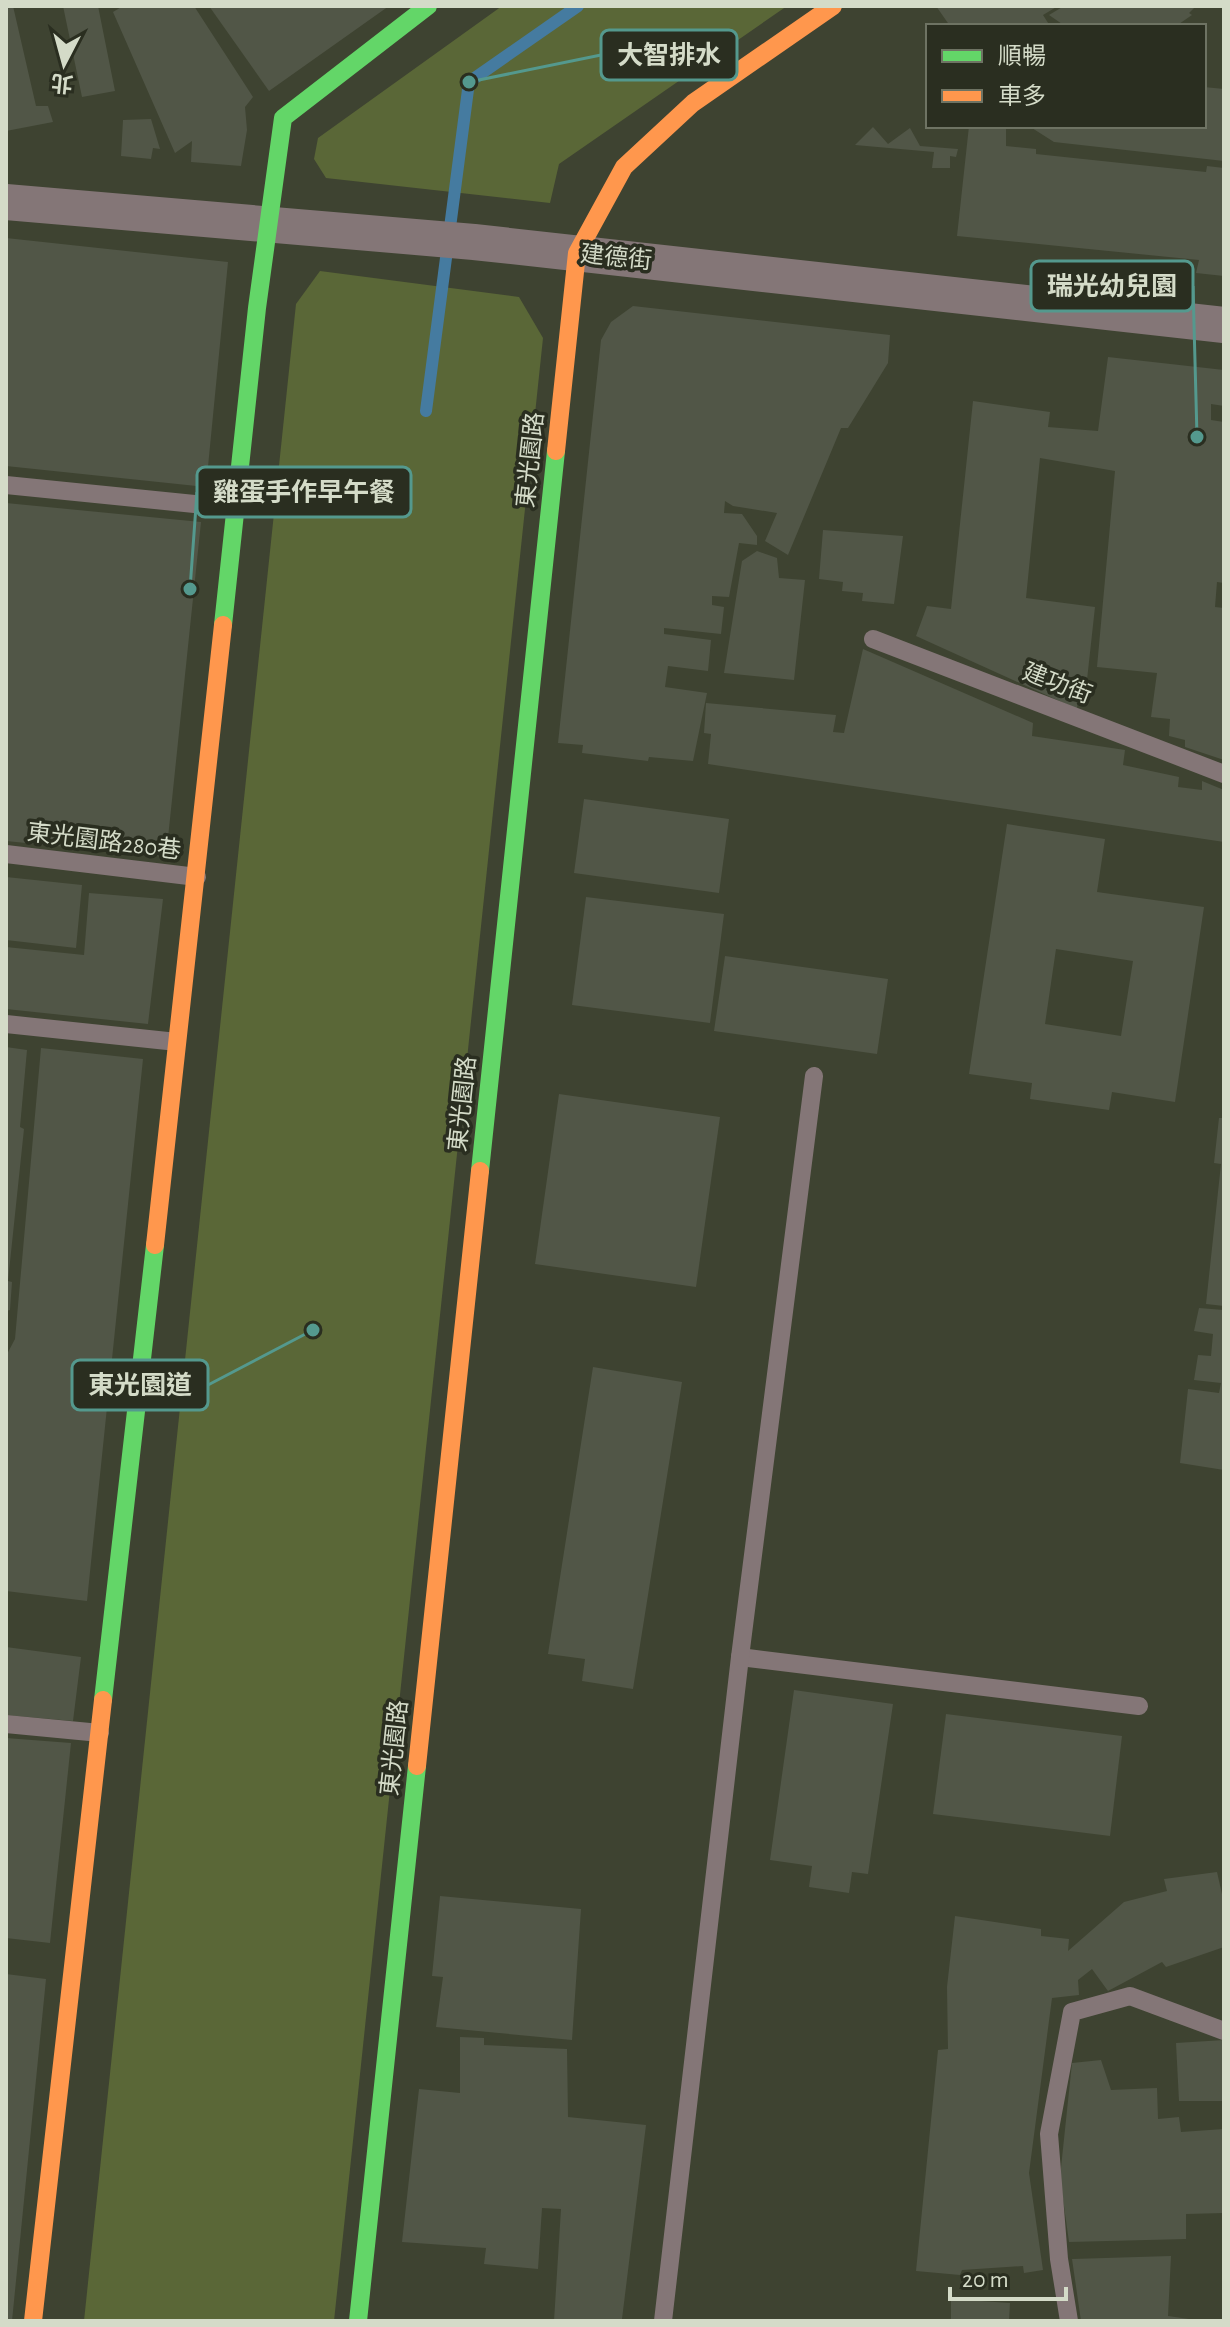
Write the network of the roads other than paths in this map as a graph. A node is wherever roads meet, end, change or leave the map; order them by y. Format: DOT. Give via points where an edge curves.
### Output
graph roads {
  1 [pos="428,6"];
  2 [pos="833,6"];
  3 [pos="6,202"];
  4 [pos="267,226"];
  5 [pos="577,253"];
  6 [pos="1224,325"];
  7 [pos="6,485"];
  8 [pos="234,508"];
  9 [pos="873,639"];
  10 [pos="1224,774"];
  11 [pos="6,854"];
  12 [pos="197,877"];
  13 [pos="6,1024"];
  14 [pos="177,1042"];
  15 [pos="814,1076"];
  16 [pos="740,1657"];
  17 [pos="1139,1706"];
  18 [pos="6,1724"];
  19 [pos="100,1733"];
  20 [pos="1224,2031"];
  21 [pos="33,2321"];
  22 [pos="358,2321"];
  23 [pos="663,2321"];
  24 [pos="1069,2321"];
  1 -- 4 [label="street" via="283,118"];
  2 -- 5 [label="street, 東光園路" via="693,103 624,167"];
  3 -- 4 [label="street, 建德街"];
  4 -- 5 [label="street, 建德街"];
  4 -- 8 [label="street"];
  5 -- 6 [label="street, 建德街"];
  5 -- 22 [label="street, 東光園路"];
  7 -- 8 [label="lane"];
  8 -- 12 [label="street"];
  9 -- 10 [label="lane, 建功街"];
  11 -- 12 [label="lane, 東光園路280巷"];
  12 -- 14 [label="street"];
  13 -- 14 [label="lane"];
  14 -- 19 [label="street"];
  15 -- 16 [label="lane"];
  16 -- 17 [label="lane"];
  16 -- 23 [label="lane"];
  18 -- 19 [label="lane"];
  19 -- 21 [label="street"];
  20 -- 24 [label="lane" via="1130,1996 1072,2012 1049,2134"];
}
